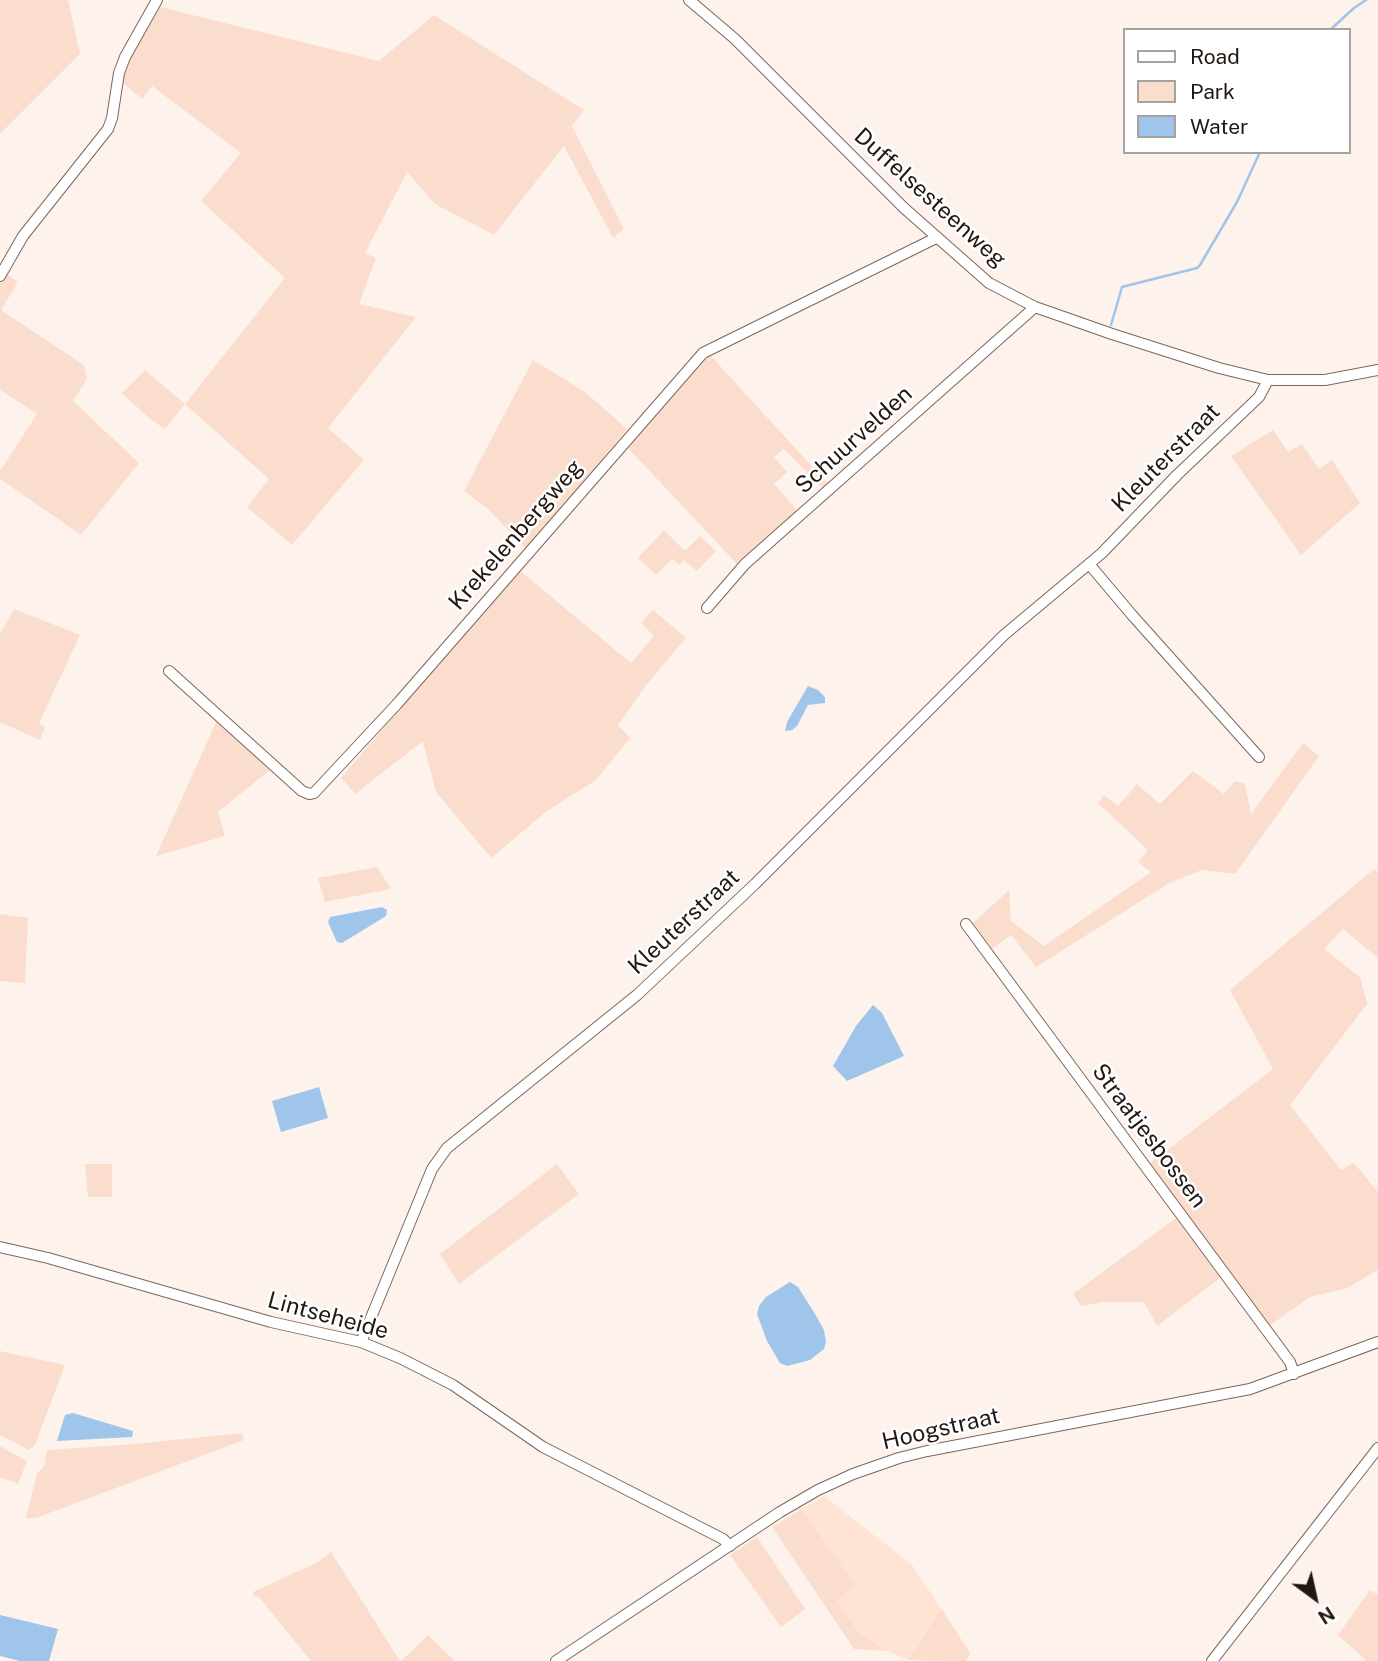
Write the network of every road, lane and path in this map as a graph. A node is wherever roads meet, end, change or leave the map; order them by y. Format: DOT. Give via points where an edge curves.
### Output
graph roads {
  1 [pos="157,0"];
  2 [pos="689,0"];
  3 [pos="936,238"];
  4 [pos="0,276"];
  5 [pos="1034,307"];
  6 [pos="1378,370"];
  7 [pos="1268,380"];
  8 [pos="1089,564"];
  9 [pos="707,608"];
  10 [pos="169,671"];
  11 [pos="1259,757"];
  12 [pos="966,924"];
  13 [pos="0,1247"];
  14 [pos="361,1342"];
  15 [pos="1378,1342"];
  16 [pos="1294,1374"];
  17 [pos="1378,1448"];
  18 [pos="730,1546"];
  19 [pos="556,1661"];
  20 [pos="1212,1661"];
  1 -- 4 [label="street" via="125,57 108,129 23,236"];
  2 -- 3 [label="street, Duffelsesteenweg" via="735,39"];
  3 -- 5 [label="street, Duffelsesteenweg" via="989,283"];
  3 -- 10 [label="street, Krekelenbergweg" via="703,353 314,793 302,792"];
  5 -- 7 [label="street, Duffelsesteenweg"];
  5 -- 9 [label="street, Schuurvelden" via="745,564"];
  6 -- 7 [label="street, Duffelsesteenweg" via="1325,380"];
  7 -- 8 [label="street, Kleuterstraat" via="1259,397"];
  8 -- 11 [label="street"];
  8 -- 14 [label="street, Kleuterstraat" via="1004,635 637,995 447,1148 432,1169"];
  12 -- 16 [label="street, Straatjesbossen" via="1282,1351"];
  13 -- 14 [label="street, Lintseheide" via="271,1322"];
  14 -- 18 [label="street, Lintseheide" via="453,1385 543,1447"];
  15 -- 16 [label="street, Hoogstraat"];
  16 -- 18 [label="street, Hoogstraat" via="1204,1399 899,1458 818,1490"];
  17 -- 20 [label="street"];
  18 -- 19 [label="street, Hoogstraat"];
}
